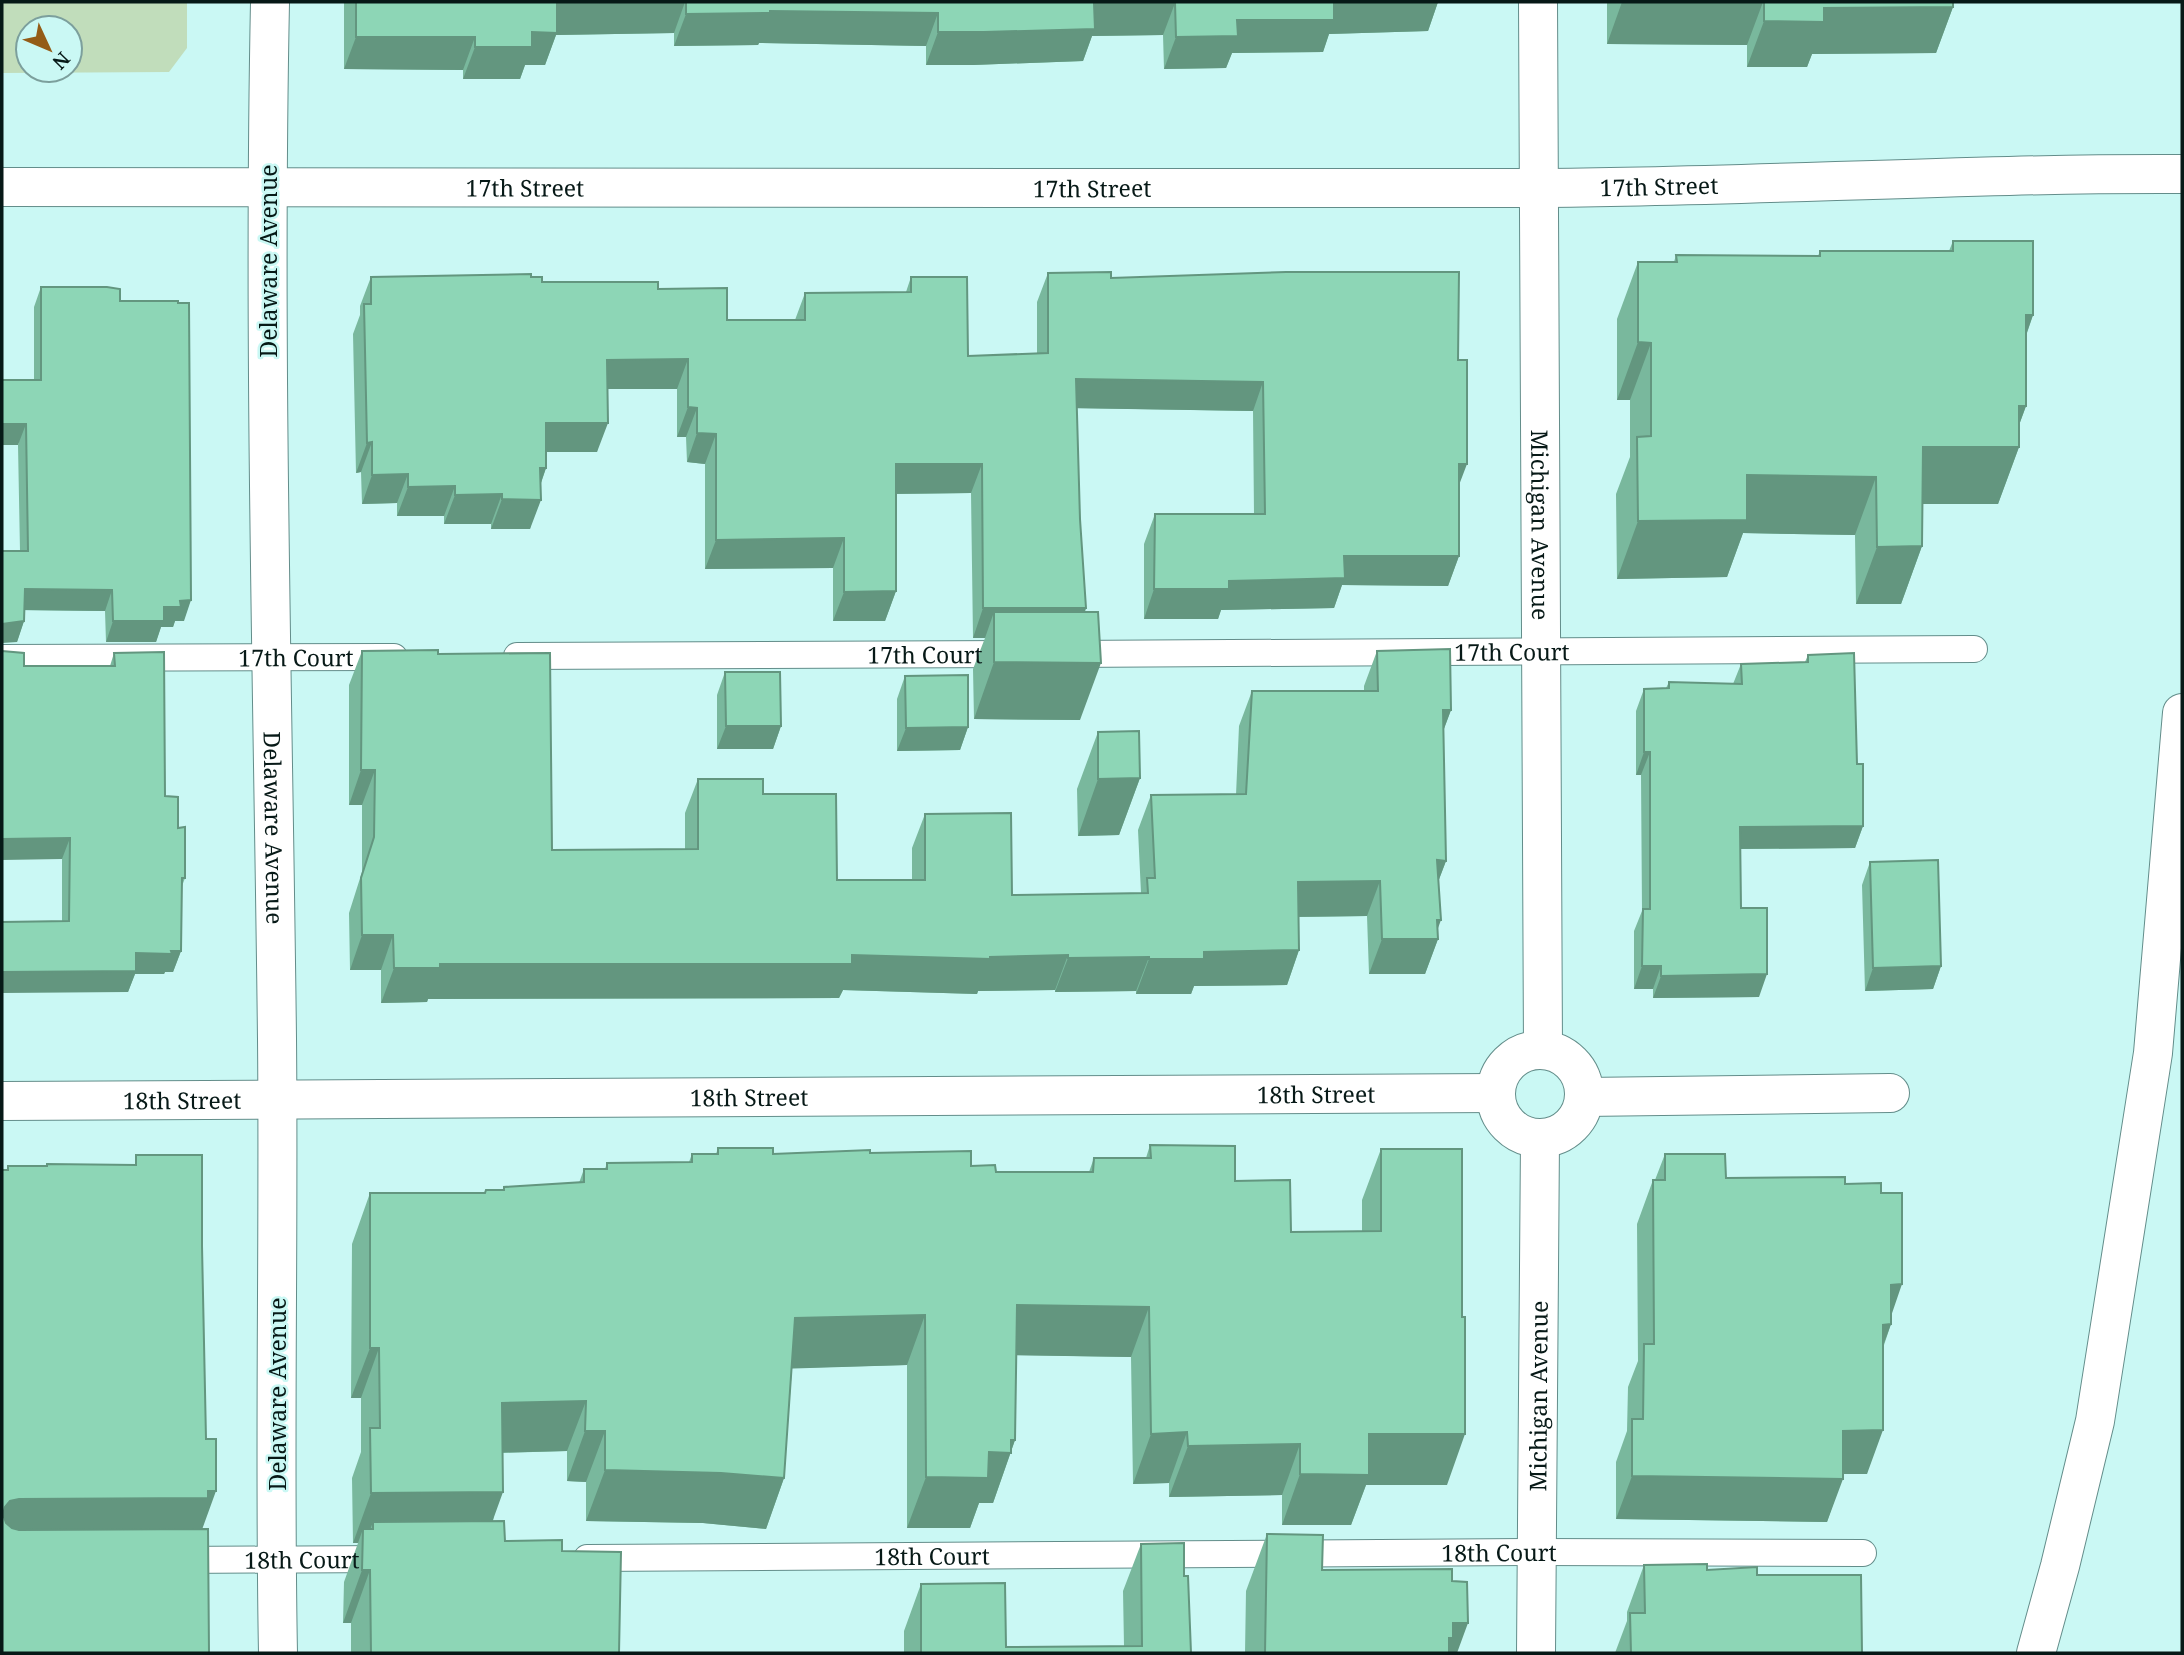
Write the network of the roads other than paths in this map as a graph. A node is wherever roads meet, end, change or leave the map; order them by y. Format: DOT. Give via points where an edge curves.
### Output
graph roads {
  1 [pos="270,2"];
  2 [pos="1538,2"];
  3 [pos="2182,174"];
  4 [pos="2,187"];
  5 [pos="266,187"];
  6 [pos="1539,188"];
  7 [pos="1975,649"];
  8 [pos="1541,652"];
  9 [pos="493,656"];
  10 [pos="270,657"];
  11 [pos="424,657"];
  12 [pos="2,658"];
  13 [pos="2182,713"];
  14 [pos="1543,1050"];
  15 [pos="1495,1093"];
  16 [pos="1890,1093"];
  17 [pos="1584,1097"];
  18 [pos="277,1100"];
  19 [pos="2,1101"];
  20 [pos="1541,1139"];
  21 [pos="1536,1552"];
  22 [pos="1863,1553"];
  23 [pos="567,1558"];
  24 [pos="415,1559"];
  25 [pos="153,1560"];
  26 [pos="276,1560"];
  27 [pos="278,1653"];
  28 [pos="1536,1653"];
  29 [pos="2036,1653"];
  1 -- 5 [label="main road, Delaware Avenue"];
  2 -- 6 [label="main road, Michigan Avenue"];
  3 -- 6 [label="main road, 17th Street"];
  4 -- 5 [label="main road, 17th Street"];
  5 -- 6 [label="main road, 17th Street"];
  5 -- 10 [label="main road, Delaware Avenue"];
  6 -- 8 [label="main road, Michigan Avenue"];
  7 -- 8 [label="lane, 17th Court"];
  8 -- 9 [label="lane, 17th Court"];
  8 -- 14 [label="main road, Michigan Avenue"];
  10 -- 11 [label="lane, 17th Court"];
  10 -- 12 [label="lane, 17th Court"];
  10 -- 18 [label="main road, Delaware Avenue"];
  13 -- 29 [label="main road" via="2151,1066 2095,1421"];
  14 -- 15 [label="main road" via="1516,1057 1498,1080"];
  14 -- 17 [label="main road" via="1570,1062 1579,1074"];
  15 -- 18 [label="main road, 18th Street"];
  15 -- 20 [label="main road" via="1503,1120 1526,1137"];
  16 -- 17 [label="main road"];
  17 -- 20 [label="main road" via="1578,1117 1568,1129"];
  18 -- 19 [label="main road, 18th Street"];
  18 -- 26 [label="main road, Delaware Avenue"];
  20 -- 21 [label="main road, Michigan Avenue"];
  21 -- 22 [label="lane, 18th Court"];
  21 -- 23 [label="lane, 18th Court"];
  21 -- 28 [label="main road, Michigan Avenue"];
  24 -- 26 [label="lane, 18th Court"];
  25 -- 26 [label="lane, 18th Court"];
  26 -- 27 [label="main road, Delaware Avenue"];
}
